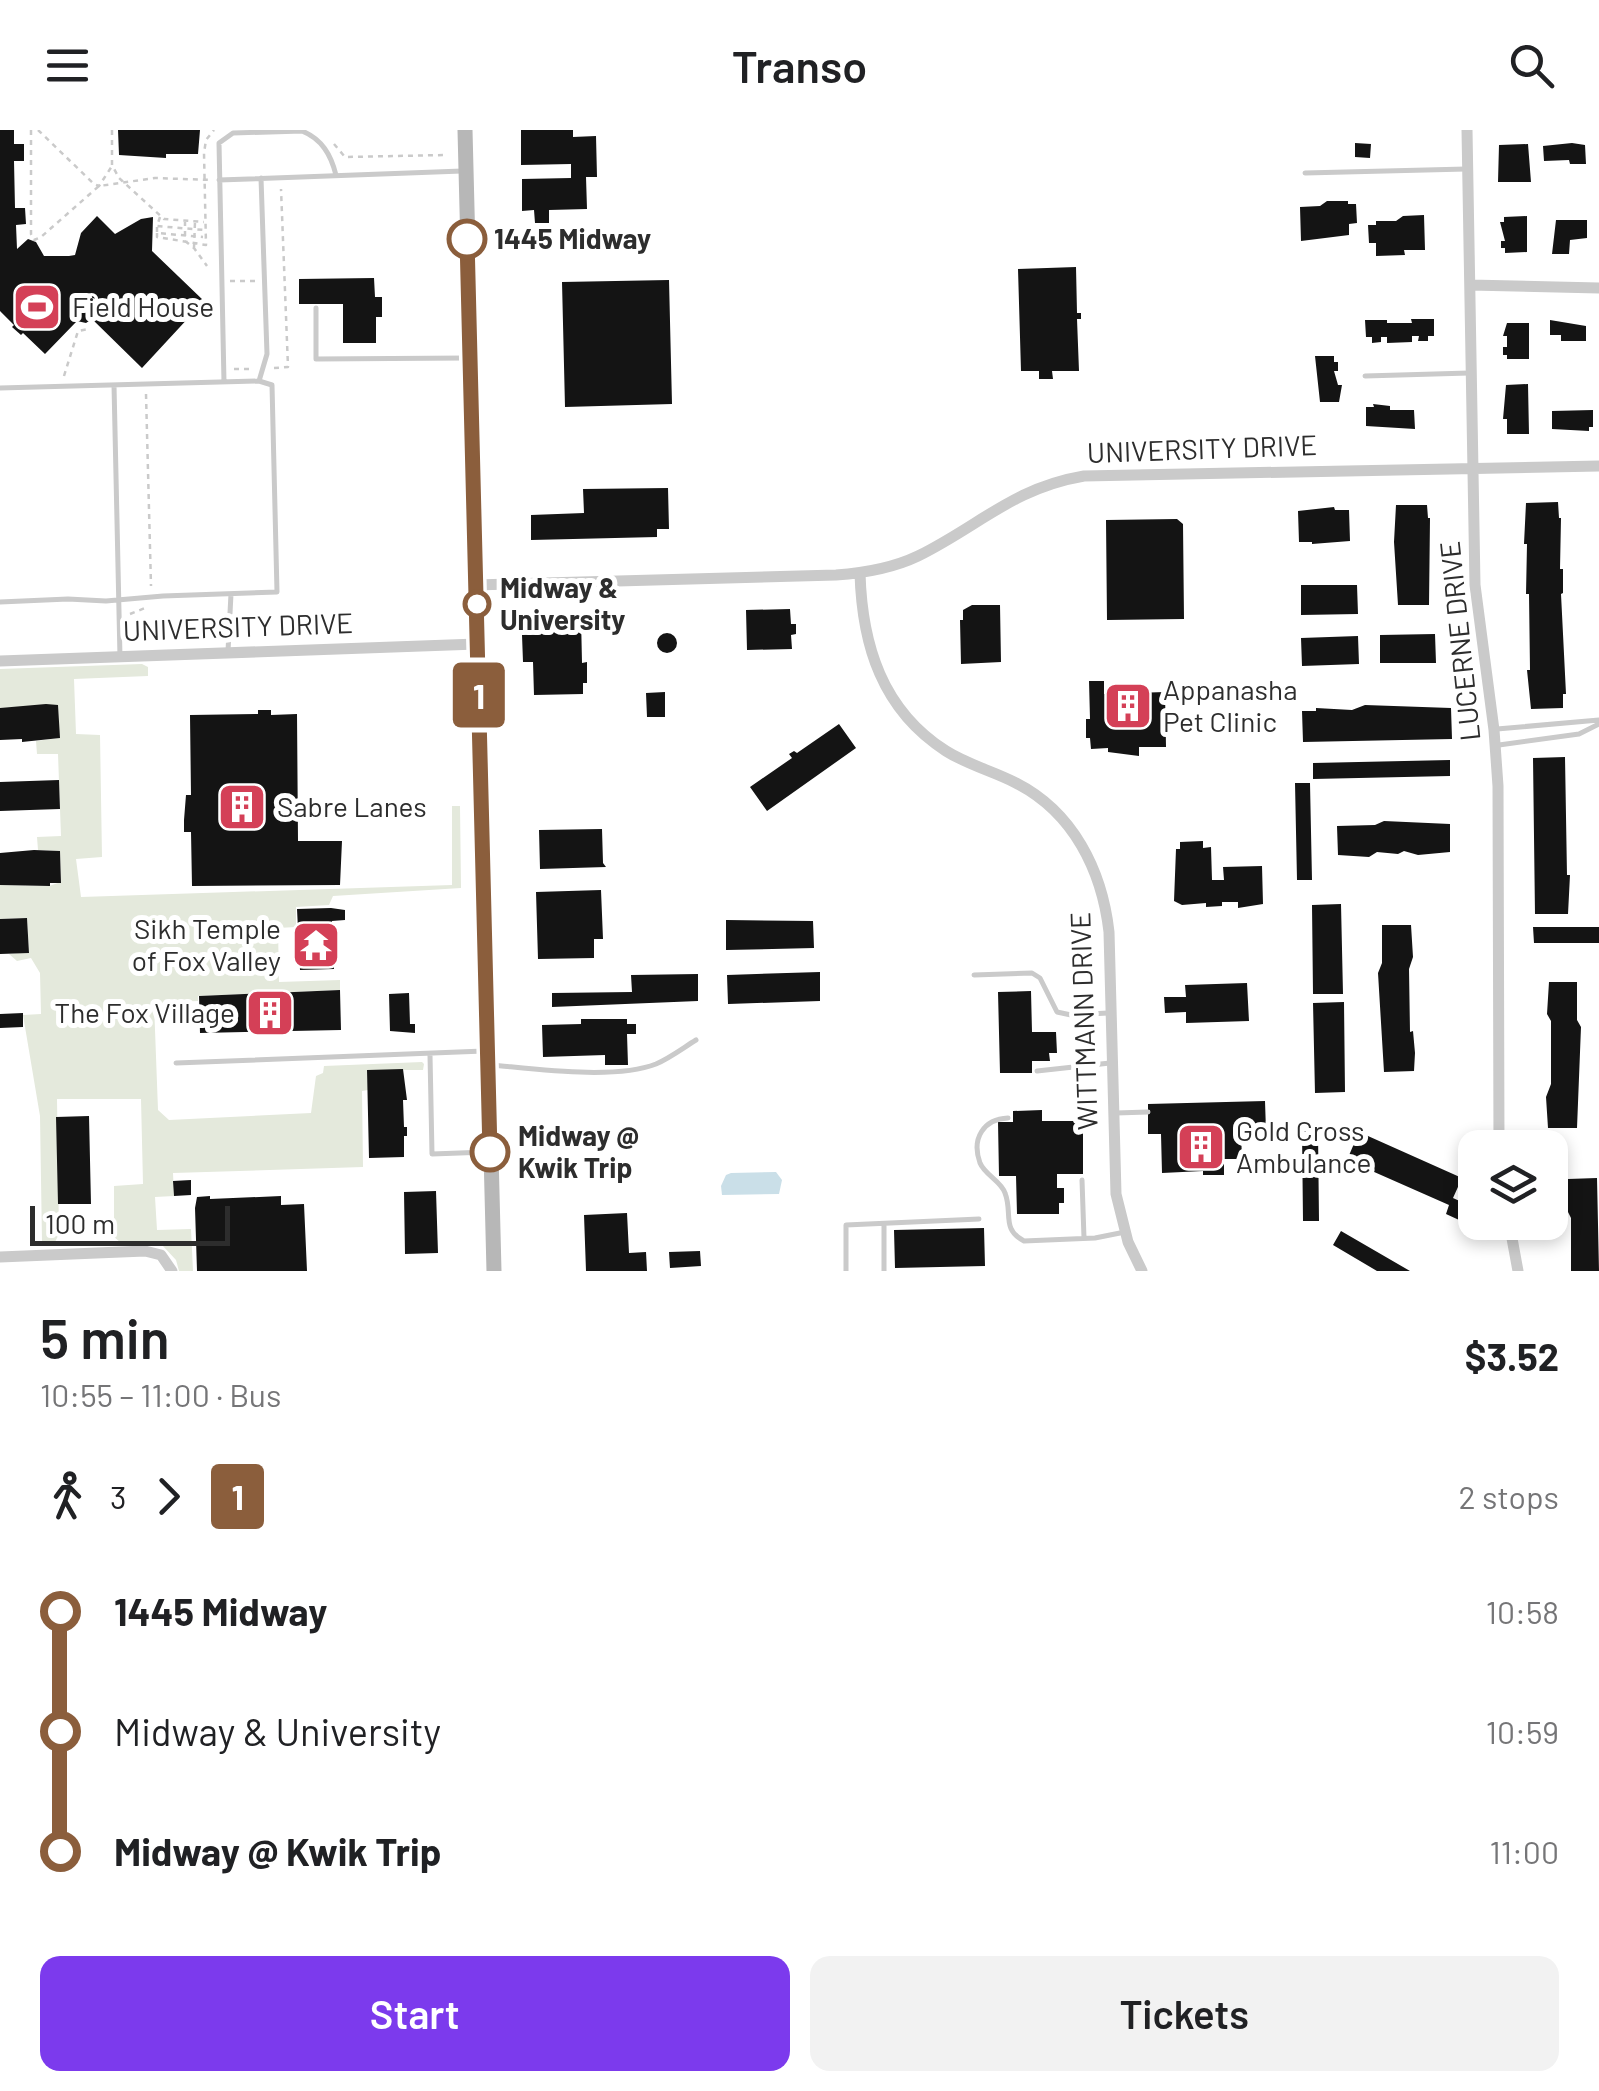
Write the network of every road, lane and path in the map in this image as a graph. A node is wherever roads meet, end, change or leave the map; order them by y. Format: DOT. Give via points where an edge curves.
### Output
graph roads {
  1 [pos="31,130"];
  2 [pos="38,130"];
  3 [pos="112,130"];
  4 [pos="214,130"];
  5 [pos="464,130"];
  6 [pos="1466,130"];
  7 [pos="334,144"];
  8 [pos="446,155"];
  9 [pos="112,165"];
  10 [pos="1468,169"];
  11 [pos="465,170"];
  12 [pos="1304,172"];
  13 [pos="336,175"];
  14 [pos="260,178"];
  15 [pos="204,180"];
  16 [pos="218,180"];
  17 [pos="124,182"];
  18 [pos="280,184"];
  19 [pos="99,186"];
  20 [pos="161,215"];
  21 [pos="176,219"];
  22 [pos="185,219"];
  23 [pos="195,220"];
  24 [pos="206,222"];
  25 [pos="175,226"];
  26 [pos="186,226"];
  27 [pos="194,228"];
  28 [pos="156,229"];
  29 [pos="206,231"];
  30 [pos="175,233"];
  31 [pos="184,233"];
  32 [pos="195,236"];
  33 [pos="205,238"];
  34 [pos="178,240"];
  35 [pos="185,241"];
  36 [pos="194,245"];
  37 [pos="207,266"];
  38 [pos="272,280"];
  39 [pos="285,280"];
  40 [pos="229,281"];
  41 [pos="258,281"];
  42 [pos="1470,285"];
  43 [pos="1599,288"];
  44 [pos="316,308"];
  45 [pos="89,329"];
  46 [pos="470,358"];
  47 [pos="258,368"];
  48 [pos="232,369"];
  49 [pos="64,372"];
  50 [pos="1472,373"];
  51 [pos="272,374"];
  52 [pos="1365,376"];
  53 [pos="260,381"];
  54 [pos="224,382"];
  55 [pos="114,385"];
  56 [pos="0,388"];
  57 [pos="146,393"];
  58 [pos="1599,466"];
  59 [pos="1473,468"];
  60 [pos="860,573"];
  61 [pos="476,585"];
  62 [pos="152,587"];
  63 [pos="231,594"];
  64 [pos="119,600"];
  65 [pos="0,602"];
  66 [pos="151,605"];
  67 [pos="129,615"];
  68 [pos="478,644"];
  69 [pos="228,653"];
  70 [pos="120,657"];
  71 [pos="0,662"];
  72 [pos="1599,722"];
  73 [pos="1494,730"];
  74 [pos="1496,745"];
  75 [pos="974,976"];
  76 [pos="1112,1013"];
  77 [pos="696,1040"];
  78 [pos="430,1054"];
  79 [pos="488,1058"];
  80 [pos="176,1063"];
  81 [pos="1112,1063"];
  82 [pos="1037,1071"];
  83 [pos="1148,1112"];
  84 [pos="1114,1113"];
  85 [pos="1008,1118"];
  86 [pos="1500,1130"];
  87 [pos="490,1152"];
  88 [pos="1082,1180"];
  89 [pos="979,1219"];
  90 [pos="884,1224"];
  91 [pos="1125,1232"];
  92 [pos="1084,1238"];
  93 [pos="1512,1240"];
  94 [pos="0,1257"];
  95 [pos="172,1271"];
  96 [pos="494,1271"];
  97 [pos="846,1271"];
  98 [pos="884,1271"];
  99 [pos="1142,1271"];
  100 [pos="1518,1271"];
  1 -- 19 [label="path" via="34,240"];
  2 -- 19 [label="path"];
  3 -- 9 [label="path"];
  4 -- 15 [label="path" via="206,140"];
  5 -- 11 [label="main road"];
  6 -- 10 [label="street, LUCERNE DRIVE"];
  7 -- 8 [label="path" via="345,158"];
  9 -- 17 [label="path"];
  9 -- 19 [label="path"];
  10 -- 12 [label="lane"];
  10 -- 42 [label="street, LUCERNE DRIVE"];
  11 -- 13 [label="lane"];
  11 -- 46 [label="main road"];
  13 -- 14 [label="lane"];
  13 -- 16 [label="lane" via="326,150 309,134 243,132 218,142"];
  14 -- 16 [label="lane"];
  14 -- 53 [label="lane" via="267,354"];
  15 -- 16 [label="path"];
  15 -- 17 [label="path"];
  15 -- 24 [label="path"];
  16 -- 54 [label="lane"];
  17 -- 19 [label="path"];
  17 -- 20 [label="path"];
  18 -- 39 [label="path"];
  20 -- 21 [label="path"];
  20 -- 28 [label="path"];
  21 -- 22 [label="path"];
  21 -- 25 [label="path"];
  22 -- 23 [label="path"];
  22 -- 26 [label="path"];
  23 -- 24 [label="path"];
  23 -- 27 [label="path"];
  24 -- 29 [label="path"];
  25 -- 26 [label="path"];
  25 -- 28 [label="path"];
  25 -- 30 [label="path"];
  26 -- 27 [label="path"];
  26 -- 31 [label="path"];
  27 -- 29 [label="path"];
  27 -- 32 [label="path"];
  28 -- 30 [label="path"];
  28 -- 34 [label="path" via="157,237"];
  29 -- 33 [label="path"];
  30 -- 31 [label="path"];
  30 -- 34 [label="path"];
  31 -- 32 [label="path"];
  31 -- 35 [label="path"];
  32 -- 33 [label="path"];
  32 -- 36 [label="path"];
  33 -- 36 [label="path" via="206,244"];
  34 -- 35 [label="path"];
  35 -- 36 [label="path"];
  36 -- 37 [label="path"];
  38 -- 39 [label="path"];
  39 -- 51 [label="path" via="288,367"];
  40 -- 41 [label="path"];
  42 -- 43 [label="street"];
  42 -- 50 [label="street, LUCERNE DRIVE"];
  44 -- 46 [label="lane" via="316,360"];
  45 -- 49 [label="path" via="78,331"];
  46 -- 61 [label="main road"];
  47 -- 48 [label="path"];
  50 -- 52 [label="lane"];
  50 -- 59 [label="street, LUCERNE DRIVE"];
  53 -- 54 [label="lane"];
  53 -- 63 [label="lane" via="272,385 277,592"];
  54 -- 55 [label="lane"];
  55 -- 56 [label="lane"];
  55 -- 64 [label="lane"];
  57 -- 62 [label="path"];
  58 -- 59 [label="street, UNIVERSITY DRIVE"];
  59 -- 60 [label="street, UNIVERSITY DRIVE" via="1084,476 1034,488 920,555"];
  59 -- 73 [label="street, LUCERNE DRIVE" via="1476,600"];
  60 -- 61 [label="street, UNIVERSITY DRIVE"];
  60 -- 76 [label="street, WITTMANN DRIVE" via="871,656 902,712 946,751 1042,800 1090,856 1108,921"];
  61 -- 68 [label="main road"];
  63 -- 64 [label="lane"];
  63 -- 69 [label="lane"];
  64 -- 65 [label="lane"];
  64 -- 70 [label="lane"];
  66 -- 67 [label="path"];
  68 -- 69 [label="street, UNIVERSITY DRIVE"];
  68 -- 79 [label="main road"];
  69 -- 70 [label="street, UNIVERSITY DRIVE"];
  70 -- 71 [label="street, UNIVERSITY DRIVE"];
  72 -- 73 [label="lane"];
  72 -- 74 [label="lane" via="1579,734"];
  73 -- 74 [label="street, LUCERNE DRIVE"];
  74 -- 86 [label="street, LUCERNE DRIVE"];
  75 -- 76 [label="lane" via="1032,972 1057,1012"];
  76 -- 81 [label="street, WITTMANN DRIVE"];
  77 -- 79 [label="lane" via="634,1070 549,1070"];
  78 -- 79 [label="lane"];
  78 -- 80 [label="lane"];
  78 -- 87 [label="lane" via="432,1154"];
  79 -- 87 [label="main road"];
  81 -- 82 [label="lane"];
  81 -- 84 [label="street, WITTMANN DRIVE"];
  83 -- 84 [label="lane"];
  84 -- 91 [label="street, WITTMANN DRIVE" via="1115,1182"];
  85 -- 92 [label="lane" via="986,1124 978,1149 980,1164 1004,1188 1009,1228 1024,1241"];
  87 -- 96 [label="main road"];
  88 -- 92 [label="lane"];
  89 -- 90 [label="lane"];
  90 -- 97 [label="lane" via="846,1225"];
  90 -- 98 [label="lane"];
  91 -- 92 [label="lane"];
  91 -- 99 [label="street, WITTMANN DRIVE"];
  93 -- 100 [label="street"];
  94 -- 95 [label="street" via="144,1251 161,1255"];
}
